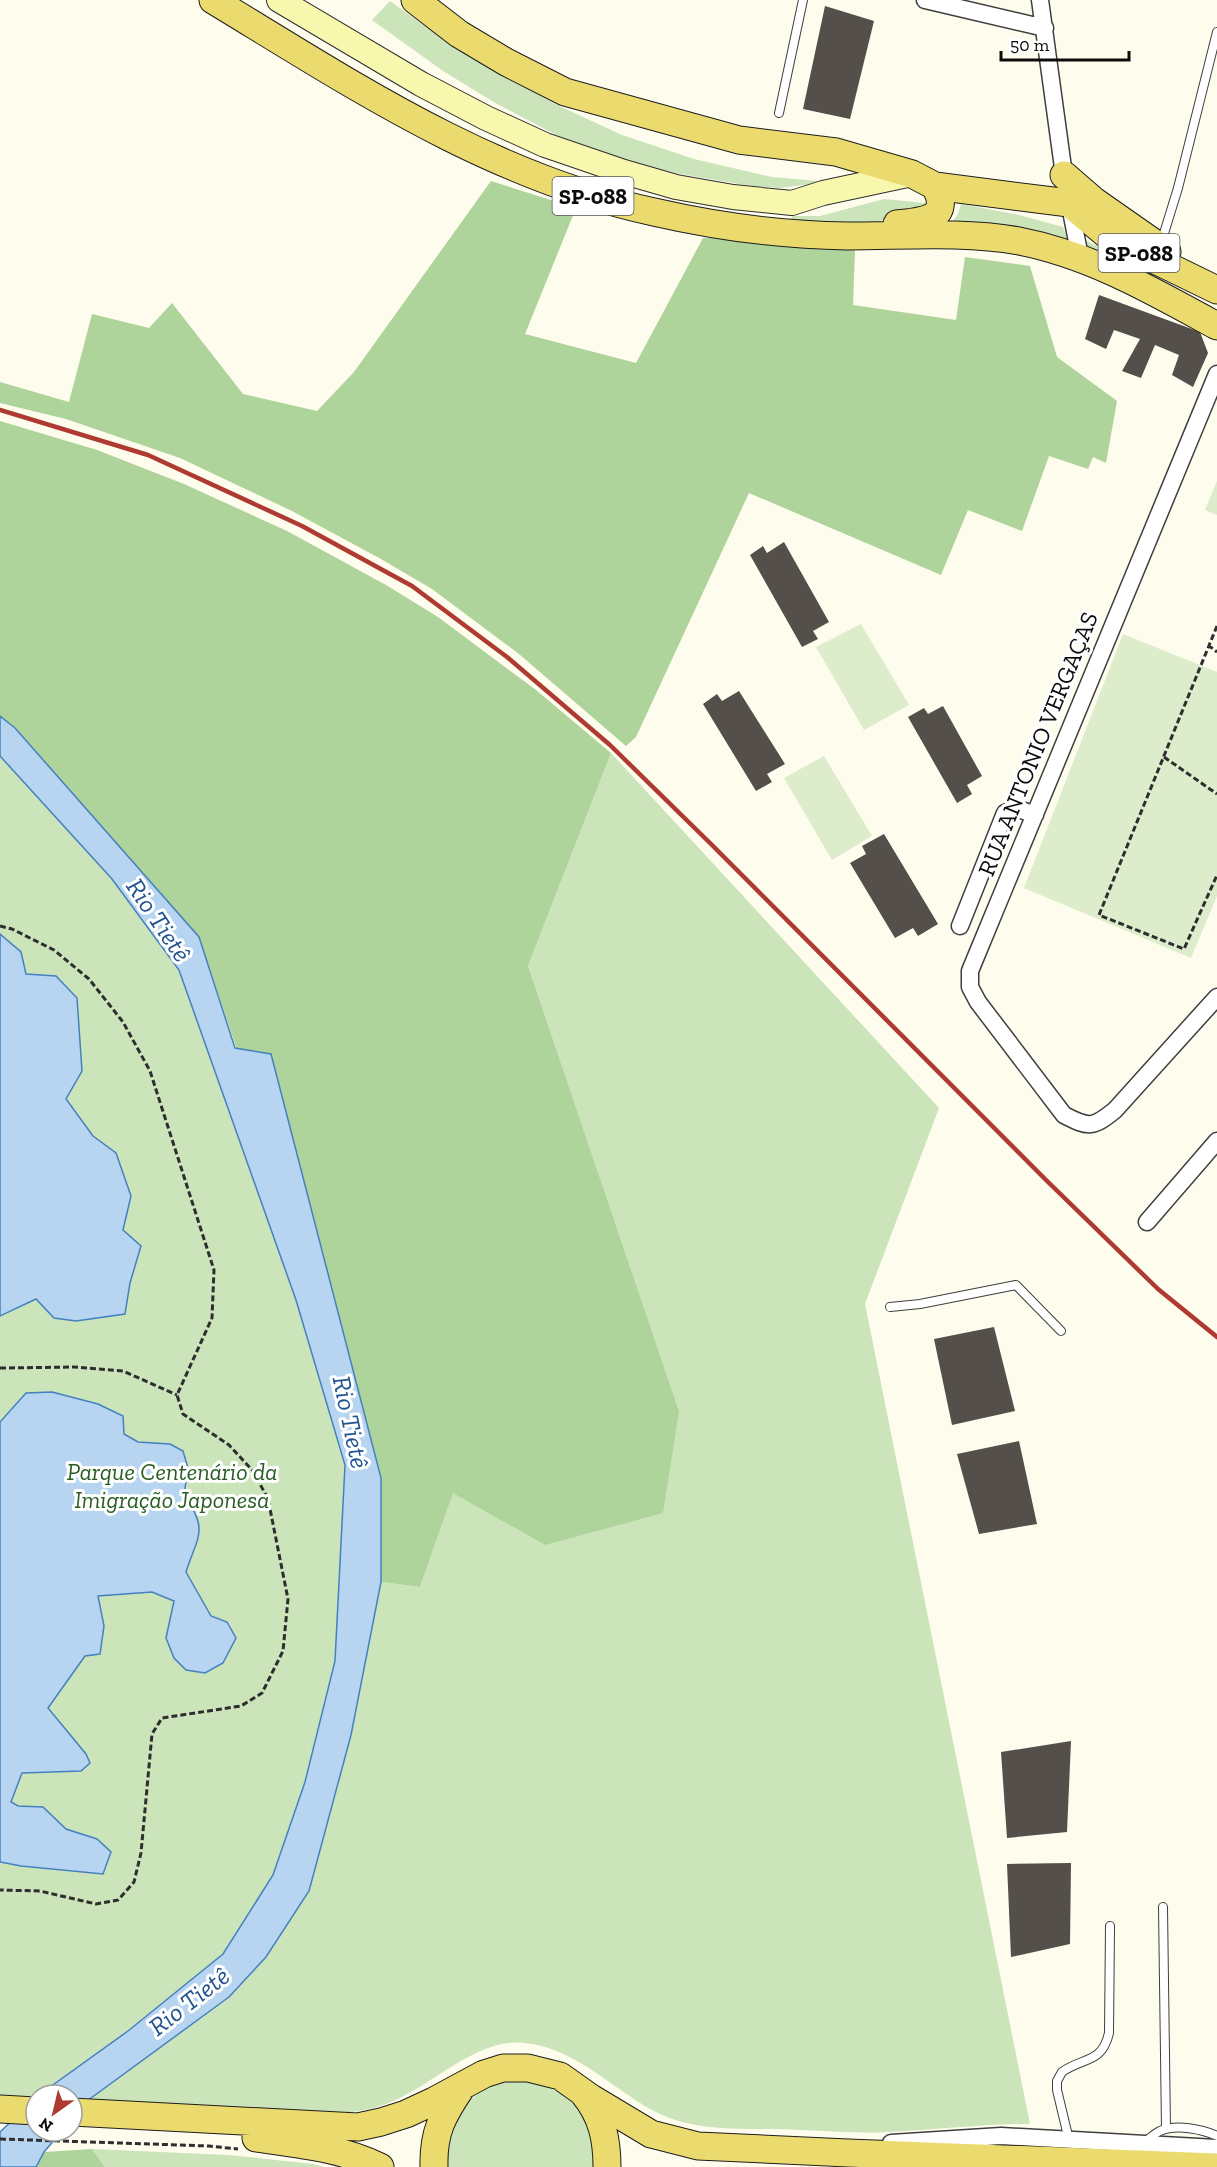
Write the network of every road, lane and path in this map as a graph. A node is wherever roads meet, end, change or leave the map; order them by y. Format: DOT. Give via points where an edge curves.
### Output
graph roads {
  1 [pos="213,0"];
  2 [pos="279,0"];
  3 [pos="415,0"];
  4 [pos="803,0"];
  5 [pos="925,0"];
  6 [pos="1040,0"];
  7 [pos="1045,28"];
  8 [pos="1217,32"];
  9 [pos="779,113"];
  10 [pos="1064,175"];
  11 [pos="924,180"];
  12 [pos="1069,203"];
  13 [pos="843,236"];
  14 [pos="1160,247"];
  15 [pos="1080,257"];
  16 [pos="1217,288"];
  17 [pos="1217,326"];
  18 [pos="1217,374"];
  19 [pos="1217,626"];
  20 [pos="1208,645"];
  21 [pos="1217,652"];
  22 [pos="1164,757"];
  23 [pos="1217,794"];
  24 [pos="1035,815"];
  25 [pos="1217,875"];
  26 [pos="0,926"];
  27 [pos="960,926"];
  28 [pos="1217,997"];
  29 [pos="1217,1142"];
  30 [pos="1147,1222"];
  31 [pos="890,1307"];
  32 [pos="1061,1331"];
  33 [pos="0,1368"];
  34 [pos="177,1395"];
  35 [pos="0,1890"];
  36 [pos="1163,1907"];
  37 [pos="1110,1926"];
  38 [pos="462,2087"];
  39 [pos="579,2089"];
  40 [pos="0,2109"];
  41 [pos="24,2110"];
  42 [pos="84,2115"];
  43 [pos="112,2121"];
  44 [pos="0,2125"];
  45 [pos="24,2126"];
  46 [pos="1166,2129"];
  47 [pos="84,2130"];
  48 [pos="84,2136"];
  49 [pos="1217,2136"];
  50 [pos="24,2138"];
  51 [pos="0,2139"];
  52 [pos="1070,2140"];
  53 [pos="1142,2145"];
  54 [pos="740,2148"];
  55 [pos="1217,2148"];
  56 [pos="243,2150"];
  57 [pos="380,2167"];
  58 [pos="434,2167"];
  59 [pos="607,2167"];
  60 [pos="1217,2167"];
  1 -- 13 [label="main road, SP-088" via="394,109 535,177 654,212 731,226"];
  2 -- 11 [label="main road" via="486,118 545,145 676,187 792,203 823,194"];
  3 -- 11 [label="main road" via="459,34 565,92 739,140 837,152"];
  4 -- 9 [label="lane"];
  5 -- 7 [label="street"];
  6 -- 7 [label="street"];
  7 -- 10 [label="street"];
  8 -- 14 [label="lane"];
  10 -- 12 [label="street"];
  10 -- 14 [label="main road"];
  11 -- 12 [label="main road"];
  11 -- 13 [label="main road" via="941,197 938,212 932,218"];
  12 -- 15 [label="street"];
  12 -- 16 [label="main road, SP-088" via="1112,239"];
  13 -- 15 [label="main road, SP-088" via="965,235 1018,241"];
  14 -- 16 [label="main road"];
  15 -- 17 [label="main road, SP-088"];
  18 -- 24 [label="street, RUA ANTONIO VERGAÇAS"];
  19 -- 20 [label="path"];
  20 -- 21 [label="path"];
  20 -- 22 [label="path"];
  22 -- 23 [label="path"];
  22 -- 25 [label="path" via="1100,915 1184,949"];
  24 -- 27 [label="street" via="1016,808 1005,813"];
  24 -- 28 [label="street, RUA ANTONIO VERGAÇAS" via="970,971 970,987 1064,1115 1084,1125 1100,1122"];
  26 -- 34 [label="path" via="54,950 88,979 123,1022 150,1071 213,1270 212,1318"];
  29 -- 30 [label="street"];
  31 -- 32 [label="lane" via="1016,1285"];
  33 -- 34 [label="path" via="123,1371"];
  34 -- 35 [label="path" via="183,1414 229,1445 253,1471 268,1499 288,1599 283,1651 262,1693 241,1706 162,1718 152,1734 141,1853 134,1881 118,1900 96,1904 39,1891"];
  36 -- 46 [label="lane"];
  37 -- 52 [label="lane" via="1107,2044 1094,2059 1062,2072 1057,2081"];
  38 -- 39 [label="main road" via="503,2068 528,2068 561,2076"];
  38 -- 43 [label="main road" via="406,2114 358,2127"];
  38 -- 58 [label="main road" via="436,2130"];
  39 -- 54 [label="main road" via="651,2134 698,2146"];
  39 -- 59 [label="main road" via="602,2122"];
  40 -- 41 [label="main road"];
  42 -- 43 [label="main road"];
  43 -- 47 [label="main road"];
  43 -- 57 [label="main road" via="305,2145 351,2155"];
  44 -- 45 [label="main road"];
  46 -- 49 [label="lane" via="1195,2129"];
  46 -- 53 [label="lane"];
  48 -- 56 [label="path"];
  50 -- 51 [label="path"];
  52 -- 53 [label="street"];
  52 -- 54 [label="street" via="1001,2136"];
  53 -- 55 [label="street"];
  54 -- 60 [label="main road"];
}
